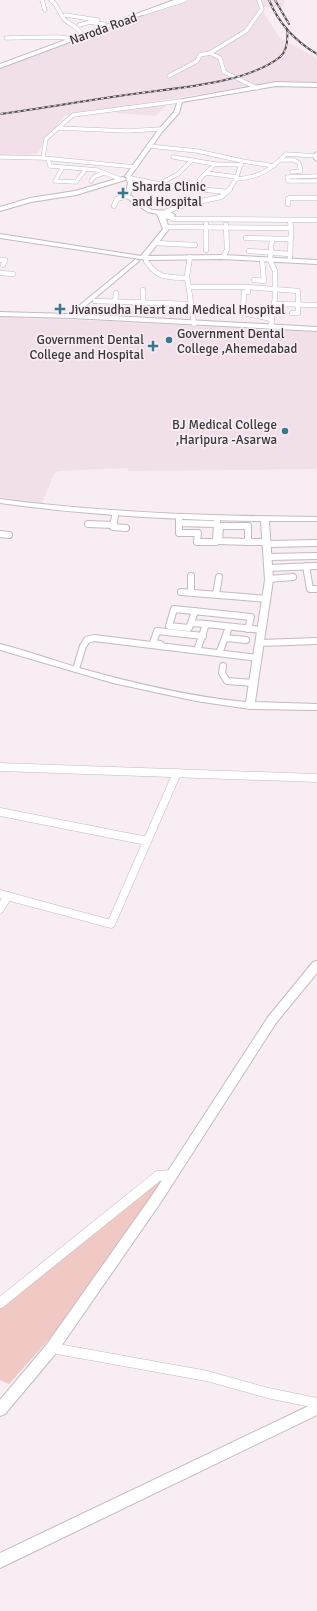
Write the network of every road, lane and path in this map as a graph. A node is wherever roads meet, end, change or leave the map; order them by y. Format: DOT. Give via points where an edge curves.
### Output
graph roads {
  1 [pos="42,0"];
  2 [pos="51,0"];
  3 [pos="179,0"];
  4 [pos="185,0"];
  5 [pos="259,0"];
  6 [pos="45,10"];
  7 [pos="148,11"];
  8 [pos="66,16"];
  9 [pos="77,20"];
  10 [pos="84,23"];
  11 [pos="94,23"];
  12 [pos="104,24"];
  13 [pos="79,25"];
  14 [pos="81,33"];
  15 [pos="6,38"];
  16 [pos="71,38"];
  17 [pos="210,53"];
  18 [pos="1,64"];
  19 [pos="168,76"];
  20 [pos="276,84"];
  21 [pos="317,85"];
  22 [pos="257,88"];
  23 [pos="180,101"];
  24 [pos="58,128"];
  25 [pos="161,130"];
  26 [pos="149,146"];
  27 [pos="317,155"];
  28 [pos="0,157"];
  29 [pos="173,157"];
  30 [pos="45,158"];
  31 [pos="317,159"];
  32 [pos="192,160"];
  33 [pos="280,160"];
  34 [pos="242,163"];
  35 [pos="215,164"];
  36 [pos="274,166"];
  37 [pos="63,167"];
  38 [pos="134,167"];
  39 [pos="86,169"];
  40 [pos="287,172"];
  41 [pos="105,173"];
  42 [pos="206,173"];
  43 [pos="317,176"];
  44 [pos="126,178"];
  45 [pos="236,178"];
  46 [pos="91,181"];
  47 [pos="317,181"];
  48 [pos="161,183"];
  49 [pos="197,188"];
  50 [pos="227,192"];
  51 [pos="299,193"];
  52 [pos="127,196"];
  53 [pos="300,198"];
  54 [pos="317,198"];
  55 [pos="288,204"];
  56 [pos="301,204"];
  57 [pos="114,206"];
  58 [pos="0,209"];
  59 [pos="172,213"];
  60 [pos="163,214"];
  61 [pos="206,220"];
  62 [pos="225,220"];
  63 [pos="248,220"];
  64 [pos="270,220"];
  65 [pos="290,220"];
  66 [pos="317,220"];
  67 [pos="167,228"];
  68 [pos="206,228"];
  69 [pos="226,228"];
  70 [pos="249,228"];
  71 [pos="270,228"];
  72 [pos="291,228"];
  73 [pos="248,236"];
  74 [pos="0,237"];
  75 [pos="272,239"];
  76 [pos="290,239"];
  77 [pos="155,243"];
  78 [pos="195,245"];
  79 [pos="206,250"];
  80 [pos="249,252"];
  81 [pos="271,253"];
  82 [pos="190,257"];
  83 [pos="223,258"];
  84 [pos="290,258"];
  85 [pos="3,259"];
  86 [pos="141,259"];
  87 [pos="247,259"];
  88 [pos="262,260"];
  89 [pos="270,260"];
  90 [pos="317,262"];
  91 [pos="3,265"];
  92 [pos="0,273"];
  93 [pos="13,274"];
  94 [pos="187,278"];
  95 [pos="254,280"];
  96 [pos="188,287"];
  97 [pos="247,287"];
  98 [pos="275,289"];
  99 [pos="143,290"];
  100 [pos="116,293"];
  101 [pos="95,301"];
  102 [pos="115,302"];
  103 [pos="143,303"];
  104 [pos="190,304"];
  105 [pos="274,304"];
  106 [pos="298,305"];
  107 [pos="317,305"];
  108 [pos="292,313"];
  109 [pos="0,315"];
  110 [pos="70,316"];
  111 [pos="271,322"];
  112 [pos="194,323"];
  113 [pos="317,329"];
  114 [pos="0,502"];
  115 [pos="115,516"];
  116 [pos="266,520"];
  117 [pos="317,520"];
  118 [pos="179,521"];
  119 [pos="217,522"];
  120 [pos="88,524"];
  121 [pos="114,525"];
  122 [pos="126,528"];
  123 [pos="0,534"];
  124 [pos="9,535"];
  125 [pos="248,542"];
  126 [pos="269,543"];
  127 [pos="297,544"];
  128 [pos="310,544"];
  129 [pos="317,544"];
  130 [pos="299,556"];
  131 [pos="315,556"];
  132 [pos="272,557"];
  133 [pos="306,566"];
  134 [pos="317,566"];
  135 [pos="268,568"];
  136 [pos="191,576"];
  137 [pos="219,577"];
  138 [pos="293,577"];
  139 [pos="269,579"];
  140 [pos="314,589"];
  141 [pos="181,592"];
  142 [pos="191,592"];
  143 [pos="216,594"];
  144 [pos="312,597"];
  145 [pos="267,599"];
  146 [pos="195,611"];
  147 [pos="232,615"];
  148 [pos="191,623"];
  149 [pos="206,624"];
  150 [pos="228,627"];
  151 [pos="248,629"];
  152 [pos="262,630"];
  153 [pos="180,633"];
  154 [pos="203,636"];
  155 [pos="225,638"];
  156 [pos="246,640"];
  157 [pos="317,641"];
  158 [pos="260,643"];
  159 [pos="177,646"];
  160 [pos="0,647"];
  161 [pos="198,648"];
  162 [pos="220,650"];
  163 [pos="236,652"];
  164 [pos="258,658"];
  165 [pos="223,666"];
  166 [pos="76,669"];
  167 [pos="254,683"];
  168 [pos="250,706"];
  169 [pos="317,707"];
  170 [pos="0,767"];
  171 [pos="177,773"];
  172 [pos="317,778"];
  173 [pos="0,812"];
  174 [pos="147,841"];
  175 [pos="4,895"];
  176 [pos="0,909"];
  177 [pos="317,965"];
  178 [pos="172,1175"];
  179 [pos="0,1303"];
  180 [pos="52,1348"];
  181 [pos="317,1403"];
  182 [pos="1,1407"];
  183 [pos="317,1408"];
  184 [pos="0,1561"];
  1 -- 6 [label="street"];
  2 -- 14 [label="street" via="56,3 65,20 77,25"];
  3 -- 7 [label="main road"];
  4 -- 7 [label="street"];
  5 -- 17 [label="street" via="262,9 246,31"];
  7 -- 12 [label="main road, Naroda Road"];
  7 -- 16 [label="main road, Naroda Road"];
  8 -- 11 [label="street" via="98,20"];
  9 -- 10 [label="street"];
  10 -- 11 [label="street"];
  10 -- 13 [label="street"];
  11 -- 12 [label="street"];
  12 -- 14 [label="main road, Naroda Road"];
  14 -- 16 [label="main road, Naroda Road"];
  15 -- 16 [label="street"];
  16 -- 18 [label="main road, Naroda Road"];
  17 -- 19 [label="street" via="200,55 197,61"];
  17 -- 22 [label="street" via="220,58 224,72"];
  20 -- 21 [label="street"];
  20 -- 21 [label="street"];
  20 -- 22 [label="street"];
  22 -- 23 [label="street"];
  23 -- 24 [label="street" via="73,115"];
  23 -- 25 [label="street" via="177,112"];
  24 -- 25 [label="street"];
  24 -- 30 [label="street" via="46,139"];
  25 -- 26 [label="street"];
  26 -- 34 [label="street" via="197,152"];
  26 -- 38 [label="street"];
  27 -- 31 [label="street"];
  27 -- 33 [label="street" via="286,154"];
  28 -- 30 [label="street"];
  29 -- 32 [label="street"];
  30 -- 37 [label="street" via="50,166"];
  30 -- 38 [label="street"];
  32 -- 35 [label="street"];
  32 -- 48 [label="street" via="182,172"];
  33 -- 36 [label="street"];
  33 -- 40 [label="street" via="294,160 299,163 300,172"];
  34 -- 35 [label="street"];
  34 -- 36 [label="street"];
  34 -- 45 [label="street"];
  35 -- 42 [label="street"];
  36 -- 45 [label="street" via="259,176"];
  37 -- 39 [label="street"];
  37 -- 39 [label="street" via="56,181 76,182"];
  38 -- 44 [label="street"];
  39 -- 41 [label="street"];
  41 -- 44 [label="street"];
  41 -- 46 [label="street"];
  42 -- 45 [label="street"];
  42 -- 49 [label="street" via="200,179"];
  43 -- 47 [label="street" via="287,177 288,181"];
  44 -- 48 [label="street"];
  44 -- 52 [label="street" via="132,183"];
  44 -- 58 [label="street" via="76,193 30,200"];
  45 -- 50 [label="street"];
  48 -- 49 [label="street"];
  49 -- 50 [label="street"];
  50 -- 59 [label="street" via="221,197"];
  51 -- 53 [label="street"];
  52 -- 57 [label="street" via="117,199"];
  52 -- 60 [label="street" via="150,211"];
  53 -- 54 [label="street"];
  53 -- 55 [label="street" via="288,199"];
  53 -- 56 [label="street"];
  59 -- 60 [label="street"];
  59 -- 61 [label="street" via="174,219"];
  59 -- 67 [label="street"];
  60 -- 67 [label="street"];
  61 -- 62 [label="street"];
  61 -- 68 [label="street"];
  62 -- 63 [label="street"];
  62 -- 69 [label="street"];
  63 -- 64 [label="street"];
  63 -- 70 [label="street"];
  64 -- 65 [label="street"];
  64 -- 71 [label="street"];
  65 -- 66 [label="street"];
  65 -- 72 [label="street"];
  67 -- 68 [label="street"];
  67 -- 77 [label="street"];
  68 -- 69 [label="street"];
  68 -- 79 [label="street"];
  69 -- 70 [label="street"];
  69 -- 83 [label="street" via="227,250"];
  70 -- 71 [label="street"];
  70 -- 73 [label="street"];
  71 -- 72 [label="street"];
  72 -- 76 [label="street"];
  73 -- 75 [label="street"];
  73 -- 80 [label="street"];
  74 -- 86 [label="street"];
  75 -- 76 [label="street"];
  75 -- 81 [label="street"];
  76 -- 84 [label="street"];
  77 -- 78 [label="street"];
  77 -- 86 [label="street"];
  80 -- 81 [label="street"];
  80 -- 87 [label="street"];
  81 -- 84 [label="street"];
  81 -- 89 [label="street"];
  82 -- 83 [label="street"];
  82 -- 86 [label="street"];
  82 -- 94 [label="street"];
  83 -- 87 [label="street"];
  84 -- 89 [label="street"];
  84 -- 90 [label="street"];
  85 -- 91 [label="street"];
  86 -- 94 [label="street" via="155,274"];
  86 -- 110 [label="street"];
  87 -- 88 [label="street"];
  88 -- 89 [label="street"];
  88 -- 95 [label="street" via="264,280"];
  89 -- 98 [label="street" via="275,271"];
  92 -- 93 [label="street"];
  94 -- 96 [label="street"];
  96 -- 97 [label="street"];
  96 -- 104 [label="street"];
  97 -- 98 [label="street"];
  97 -- 111 [label="street" via="248,292 244,292 244,313"];
  98 -- 105 [label="street"];
  98 -- 106 [label="street" via="298,291"];
  99 -- 103 [label="street"];
  100 -- 102 [label="street"];
  101 -- 102 [label="street"];
  102 -- 103 [label="street" via="126,300"];
  103 -- 104 [label="street"];
  104 -- 112 [label="street"];
  105 -- 106 [label="street"];
  105 -- 111 [label="street"];
  106 -- 107 [label="street"];
  106 -- 108 [label="street" via="298,313"];
  109 -- 110 [label="street"];
  110 -- 112 [label="street"];
  111 -- 112 [label="street"];
  111 -- 113 [label="street"];
  112 -- 113 [label="street"];
  114 -- 115 [label="street" via="64,512"];
  114 -- 116 [label="street" via="99,513"];
  115 -- 118 [label="street"];
  115 -- 121 [label="street"];
  116 -- 117 [label="street"];
  116 -- 119 [label="street"];
  116 -- 126 [label="street"];
  118 -- 119 [label="street"];
  118 -- 119 [label="street" via="179,533 198,533 197,542 216,542"];
  120 -- 121 [label="street" via="101,527"];
  121 -- 122 [label="street" via="113,527"];
  123 -- 124 [label="street"];
  125 -- 125 [label="street" via="219,541 220,526 248,526"];
  125 -- 126 [label="street"];
  126 -- 127 [label="street"];
  126 -- 132 [label="street"];
  127 -- 128 [label="street"];
  127 -- 130 [label="street"];
  128 -- 129 [label="street"];
  128 -- 131 [label="street"];
  130 -- 131 [label="street"];
  130 -- 132 [label="street"];
  132 -- 135 [label="street"];
  133 -- 134 [label="street"];
  133 -- 135 [label="street"];
  133 -- 140 [label="street"];
  135 -- 139 [label="street"];
  136 -- 142 [label="street"];
  137 -- 143 [label="street"];
  138 -- 139 [label="street"];
  139 -- 145 [label="street"];
  140 -- 144 [label="street"];
  141 -- 142 [label="street"];
  142 -- 143 [label="street"];
  143 -- 145 [label="street"];
  145 -- 152 [label="street"];
  146 -- 147 [label="street"];
  146 -- 148 [label="street"];
  146 -- 148 [label="street" via="174,609 169,626 189,628"];
  147 -- 150 [label="street"];
  147 -- 151 [label="street" via="251,617"];
  148 -- 149 [label="street"];
  149 -- 150 [label="street"];
  149 -- 154 [label="street"];
  150 -- 151 [label="street"];
  150 -- 155 [label="street"];
  151 -- 152 [label="street"];
  152 -- 158 [label="street"];
  153 -- 154 [label="street"];
  153 -- 159 [label="street"];
  153 -- 159 [label="street" via="157,631 153,643"];
  154 -- 161 [label="street"];
  155 -- 156 [label="street"];
  155 -- 162 [label="street"];
  157 -- 158 [label="street"];
  158 -- 164 [label="street"];
  159 -- 161 [label="street"];
  160 -- 166 [label="street"];
  161 -- 162 [label="street"];
  162 -- 163 [label="street"];
  164 -- 166 [label="street" via="94,638 87,640 83,646"];
  164 -- 167 [label="street"];
  165 -- 167 [label="street" via="222,673 228,681"];
  166 -- 168 [label="street" via="199,699"];
  167 -- 168 [label="street"];
  168 -- 169 [label="street"];
  170 -- 171 [label="street"];
  171 -- 172 [label="street"];
  171 -- 174 [label="street"];
  173 -- 174 [label="street"];
  174 -- 175 [label="street" via="111,924"];
  175 -- 176 [label="street"];
  177 -- 178 [label="street" via="272,1020"];
  178 -- 179 [label="street" via="158,1176"];
  178 -- 180 [label="street"];
  180 -- 181 [label="street" via="207,1376"];
  180 -- 182 [label="street"];
  183 -- 184 [label="street"];
}
